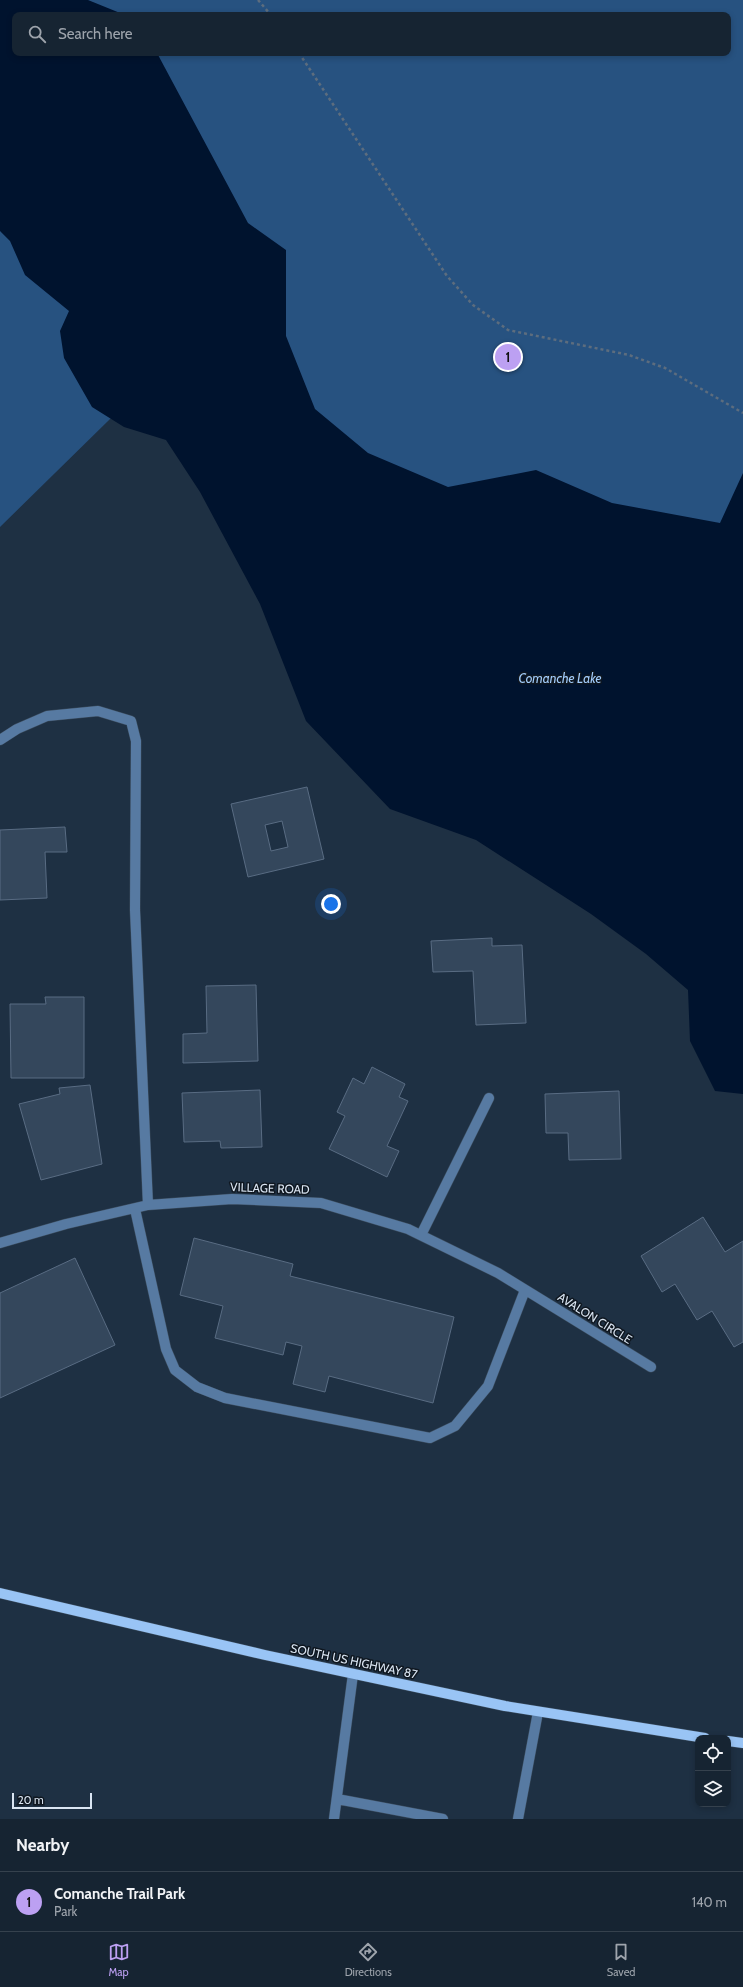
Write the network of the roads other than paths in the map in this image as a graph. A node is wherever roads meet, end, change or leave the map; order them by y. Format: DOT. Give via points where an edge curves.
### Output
graph roads {
  1 [pos="0,740"];
  2 [pos="489,1098"];
  3 [pos="148,1206"];
  4 [pos="135,1209"];
  5 [pos="421,1235"];
  6 [pos="0,1243"];
  7 [pos="525,1290"];
  8 [pos="651,1367"];
  9 [pos="0,1593"];
  10 [pos="353,1674"];
  11 [pos="538,1712"];
  12 [pos="695,1736"];
  13 [pos="731,1741"];
  14 [pos="743,1743"];
  15 [pos="337,1799"];
  16 [pos="335,1815"];
  17 [pos="443,1819"];
  18 [pos="518,1819"];
  1 -- 3 [label="street" via="17,729 47,716 98,711 131,721 136,741 135,910"];
  2 -- 5 [label="street"];
  3 -- 4 [label="street, VILLAGE ROAD"];
  3 -- 5 [label="street, VILLAGE ROAD" via="232,1199 321,1202"];
  4 -- 6 [label="street, VILLAGE ROAD" via="66,1224"];
  4 -- 7 [label="street" via="166,1349 175,1370 197,1387 225,1398 430,1438 455,1426 488,1386"];
  5 -- 7 [label="street, VILLAGE ROAD" via="498,1273"];
  7 -- 8 [label="street, AVALON CIRCLE"];
  9 -- 10 [label="main road, SOUTH US HIGHWAY 87"];
  10 -- 11 [label="main road, SOUTH US HIGHWAY 87"];
  10 -- 15 [label="street"];
  11 -- 12 [label="main road, SOUTH US HIGHWAY 87"];
  11 -- 18 [label="street"];
  13 -- 14 [label="main road"];
  15 -- 16 [label="street"];
  15 -- 17 [label="street"];
}
